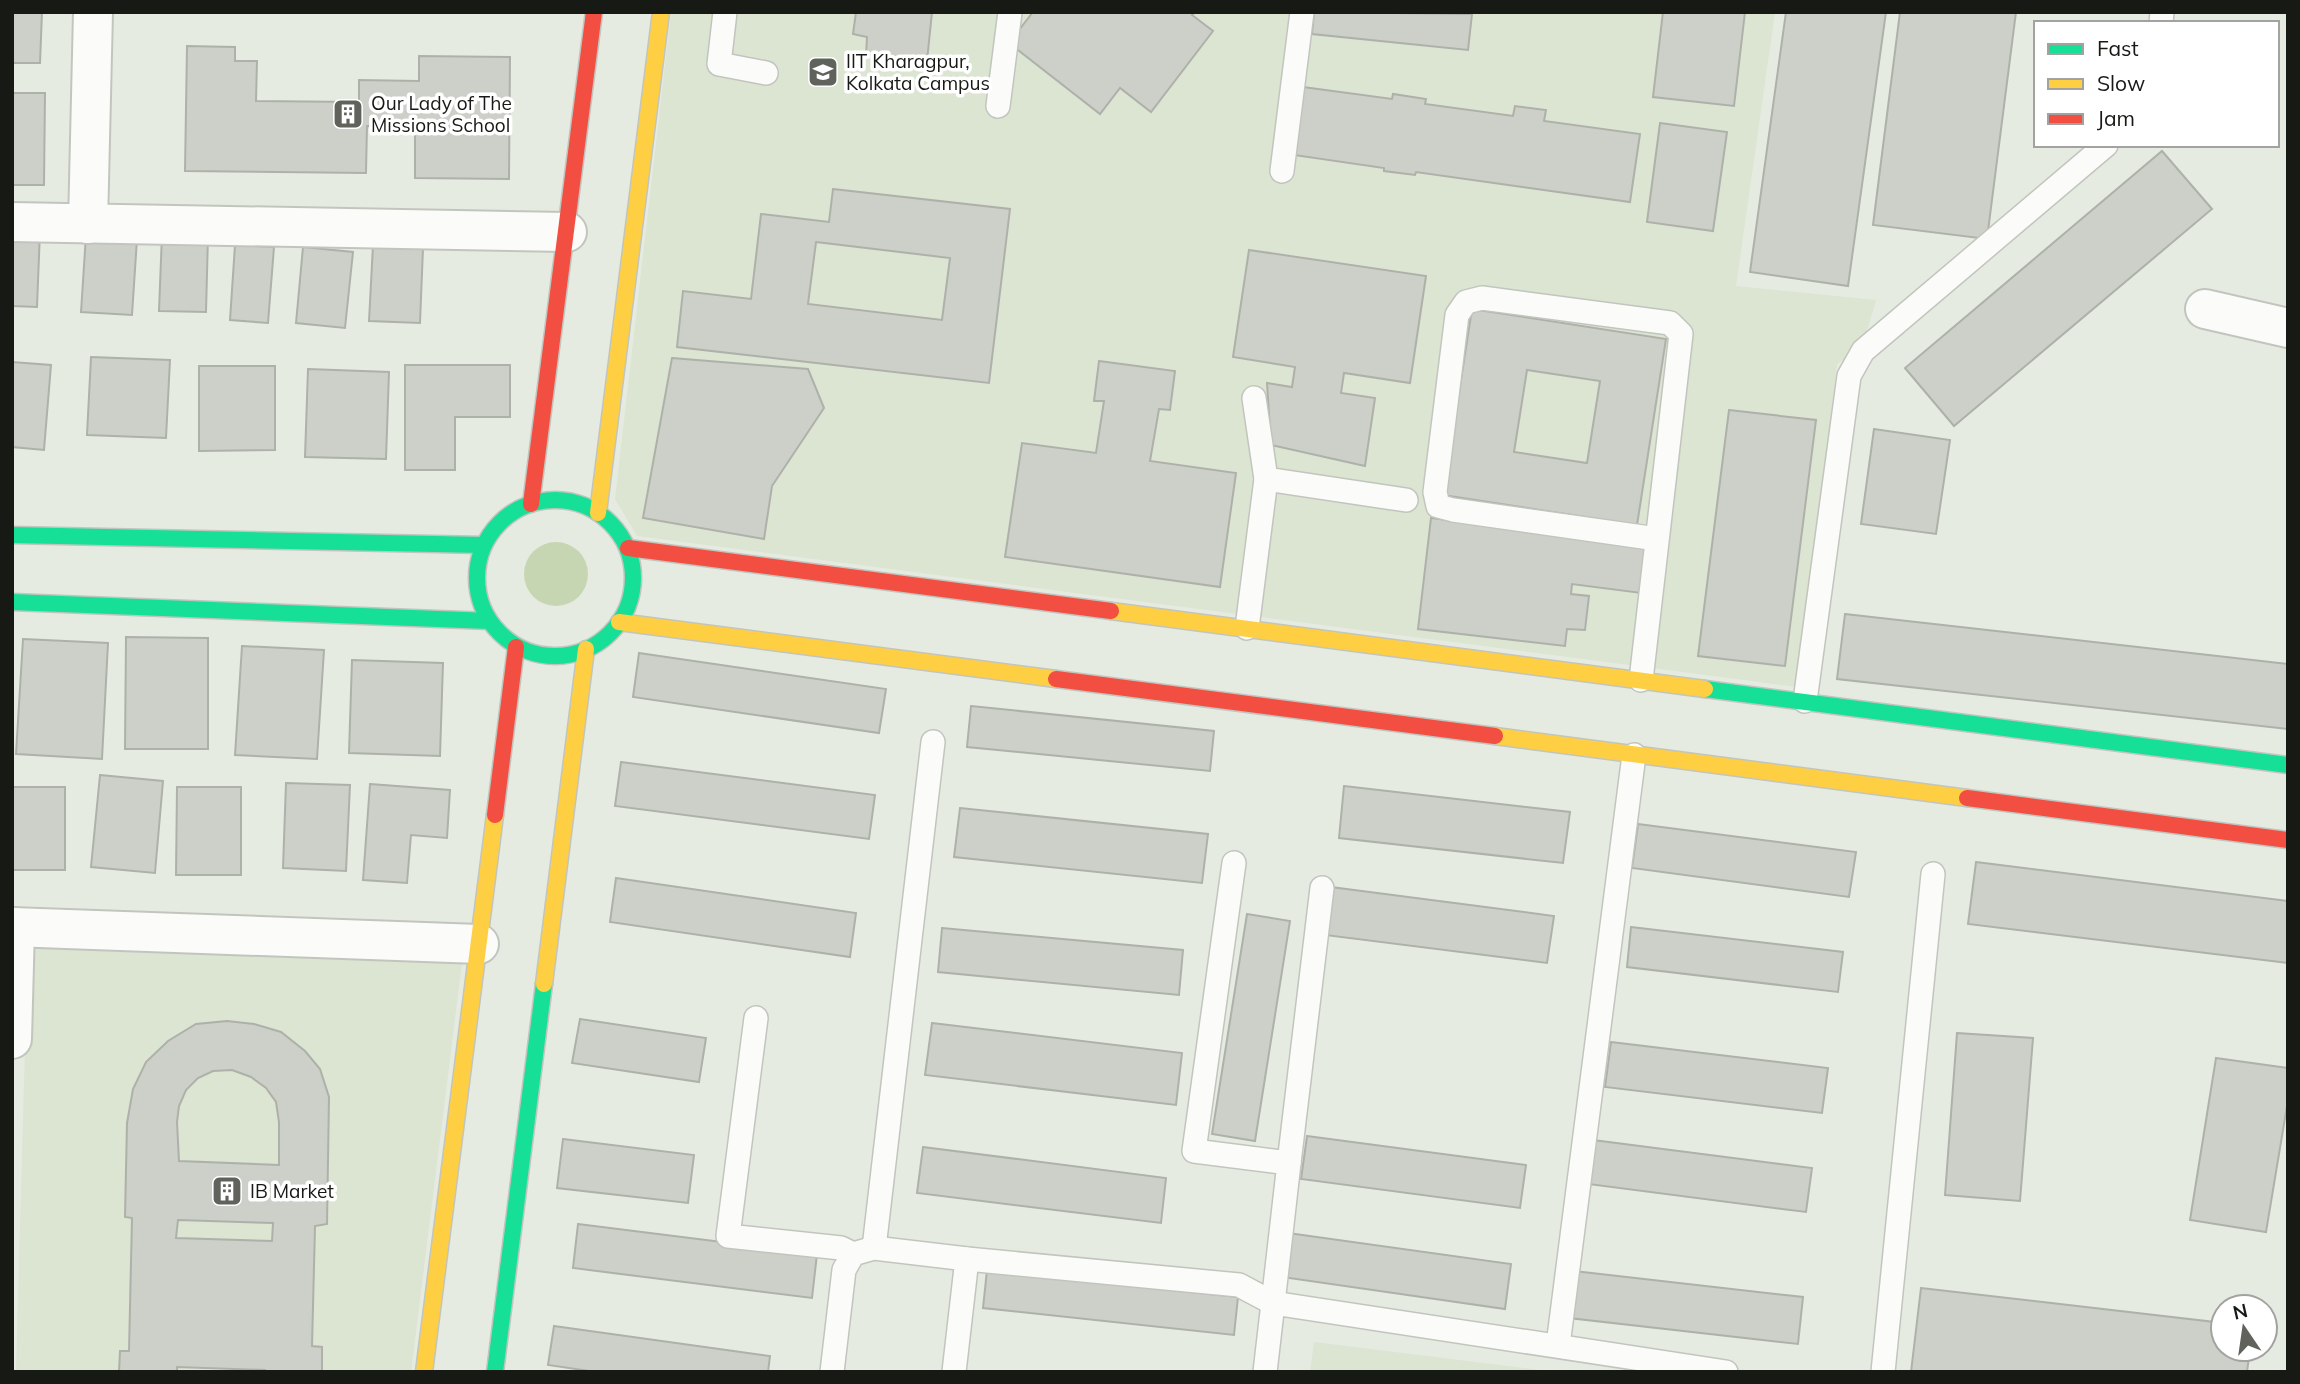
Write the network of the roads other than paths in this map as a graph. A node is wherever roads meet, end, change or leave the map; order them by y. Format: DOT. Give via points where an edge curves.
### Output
graph roads {
  1 [pos="93,12"];
  2 [pos="594,12"];
  3 [pos="661,12"];
  4 [pos="726,12"];
  5 [pos="1010,12"];
  6 [pos="1302,12"];
  7 [pos="766,73"];
  8 [pos="999,106"];
  9 [pos="2104,147"];
  10 [pos="1282,171"];
  11 [pos="12,222"];
  12 [pos="88,224"];
  13 [pos="567,232"];
  14 [pos="2205,309"];
  15 [pos="2288,328"];
  16 [pos="1254,398"];
  17 [pos="1266,479"];
  18 [pos="1406,500"];
  19 [pos="531,504"];
  20 [pos="597,513"];
  21 [pos="12,535"];
  22 [pos="1657,538"];
  23 [pos="483,545"];
  24 [pos="628,548"];
  25 [pos="12,602"];
  26 [pos="489,621"];
  27 [pos="619,622"];
  28 [pos="1247,628"];
  29 [pos="516,647"];
  30 [pos="586,649"];
  31 [pos="1642,680"];
  32 [pos="1805,701"];
  33 [pos="933,742"];
  34 [pos="1633,755"];
  35 [pos="2288,765"];
  36 [pos="2288,840"];
  37 [pos="1234,863"];
  38 [pos="1933,874"];
  39 [pos="1322,888"];
  40 [pos="14,927"];
  41 [pos="479,944"];
  42 [pos="756,1018"];
  43 [pos="12,1039"];
  44 [pos="1289,1163"];
  45 [pos="864,1251"];
  46 [pos="967,1259"];
  47 [pos="1273,1303"];
  48 [pos="1558,1345"];
  49 [pos="424,1372"];
  50 [pos="495,1372"];
  51 [pos="832,1372"];
  52 [pos="954,1372"];
  53 [pos="1265,1372"];
  54 [pos="1726,1372"];
  55 [pos="1883,1372"];
  1 -- 12 [label="street"];
  2 -- 13 [label="street"];
  3 -- 20 [label="street"];
  4 -- 7 [label="lane" via="719,64"];
  5 -- 8 [label="lane"];
  6 -- 10 [label="lane"];
  9 -- 32 [label="lane" via="1863,351 1849,376"];
  11 -- 12 [label="street"];
  12 -- 13 [label="street"];
  13 -- 19 [label="street"];
  14 -- 15 [label="street"];
  16 -- 17 [label="lane"];
  17 -- 18 [label="lane"];
  17 -- 28 [label="lane"];
  19 -- 20 [label="street" via="547,499 575,501"];
  19 -- 23 [label="street" via="498,523"];
  20 -- 24 [label="street" via="615,526"];
  21 -- 23 [label="street"];
  22 -- 22 [label="lane" via="1681,334 1670,323 1482,298 1466,302 1457,315 1435,492 1438,506"];
  22 -- 31 [label="lane"];
  23 -- 26 [label="street" via="475,572 478,599"];
  24 -- 27 [label="street" via="634,576 630,604"];
  24 -- 28 [label="street"];
  25 -- 26 [label="street"];
  26 -- 29 [label="street"];
  27 -- 30 [label="street"];
  27 -- 34 [label="street"];
  28 -- 31 [label="street"];
  29 -- 30 [label="street" via="542,656"];
  29 -- 41 [label="street"];
  30 -- 50 [label="street"];
  31 -- 32 [label="street"];
  32 -- 35 [label="street"];
  33 -- 45 [label="lane"];
  34 -- 36 [label="street"];
  34 -- 48 [label="lane"];
  37 -- 44 [label="lane" via="1194,1151"];
  38 -- 55 [label="lane"];
  39 -- 44 [label="lane"];
  40 -- 41 [label="street"];
  40 -- 43 [label="street"];
  41 -- 49 [label="street"];
  42 -- 45 [label="lane" via="728,1236"];
  44 -- 47 [label="lane"];
  45 -- 46 [label="lane"];
  45 -- 51 [label="lane" via="844,1270"];
  46 -- 47 [label="lane" via="1239,1285"];
  46 -- 52 [label="lane"];
  47 -- 48 [label="lane"];
  47 -- 53 [label="lane"];
  48 -- 54 [label="lane"];
}
